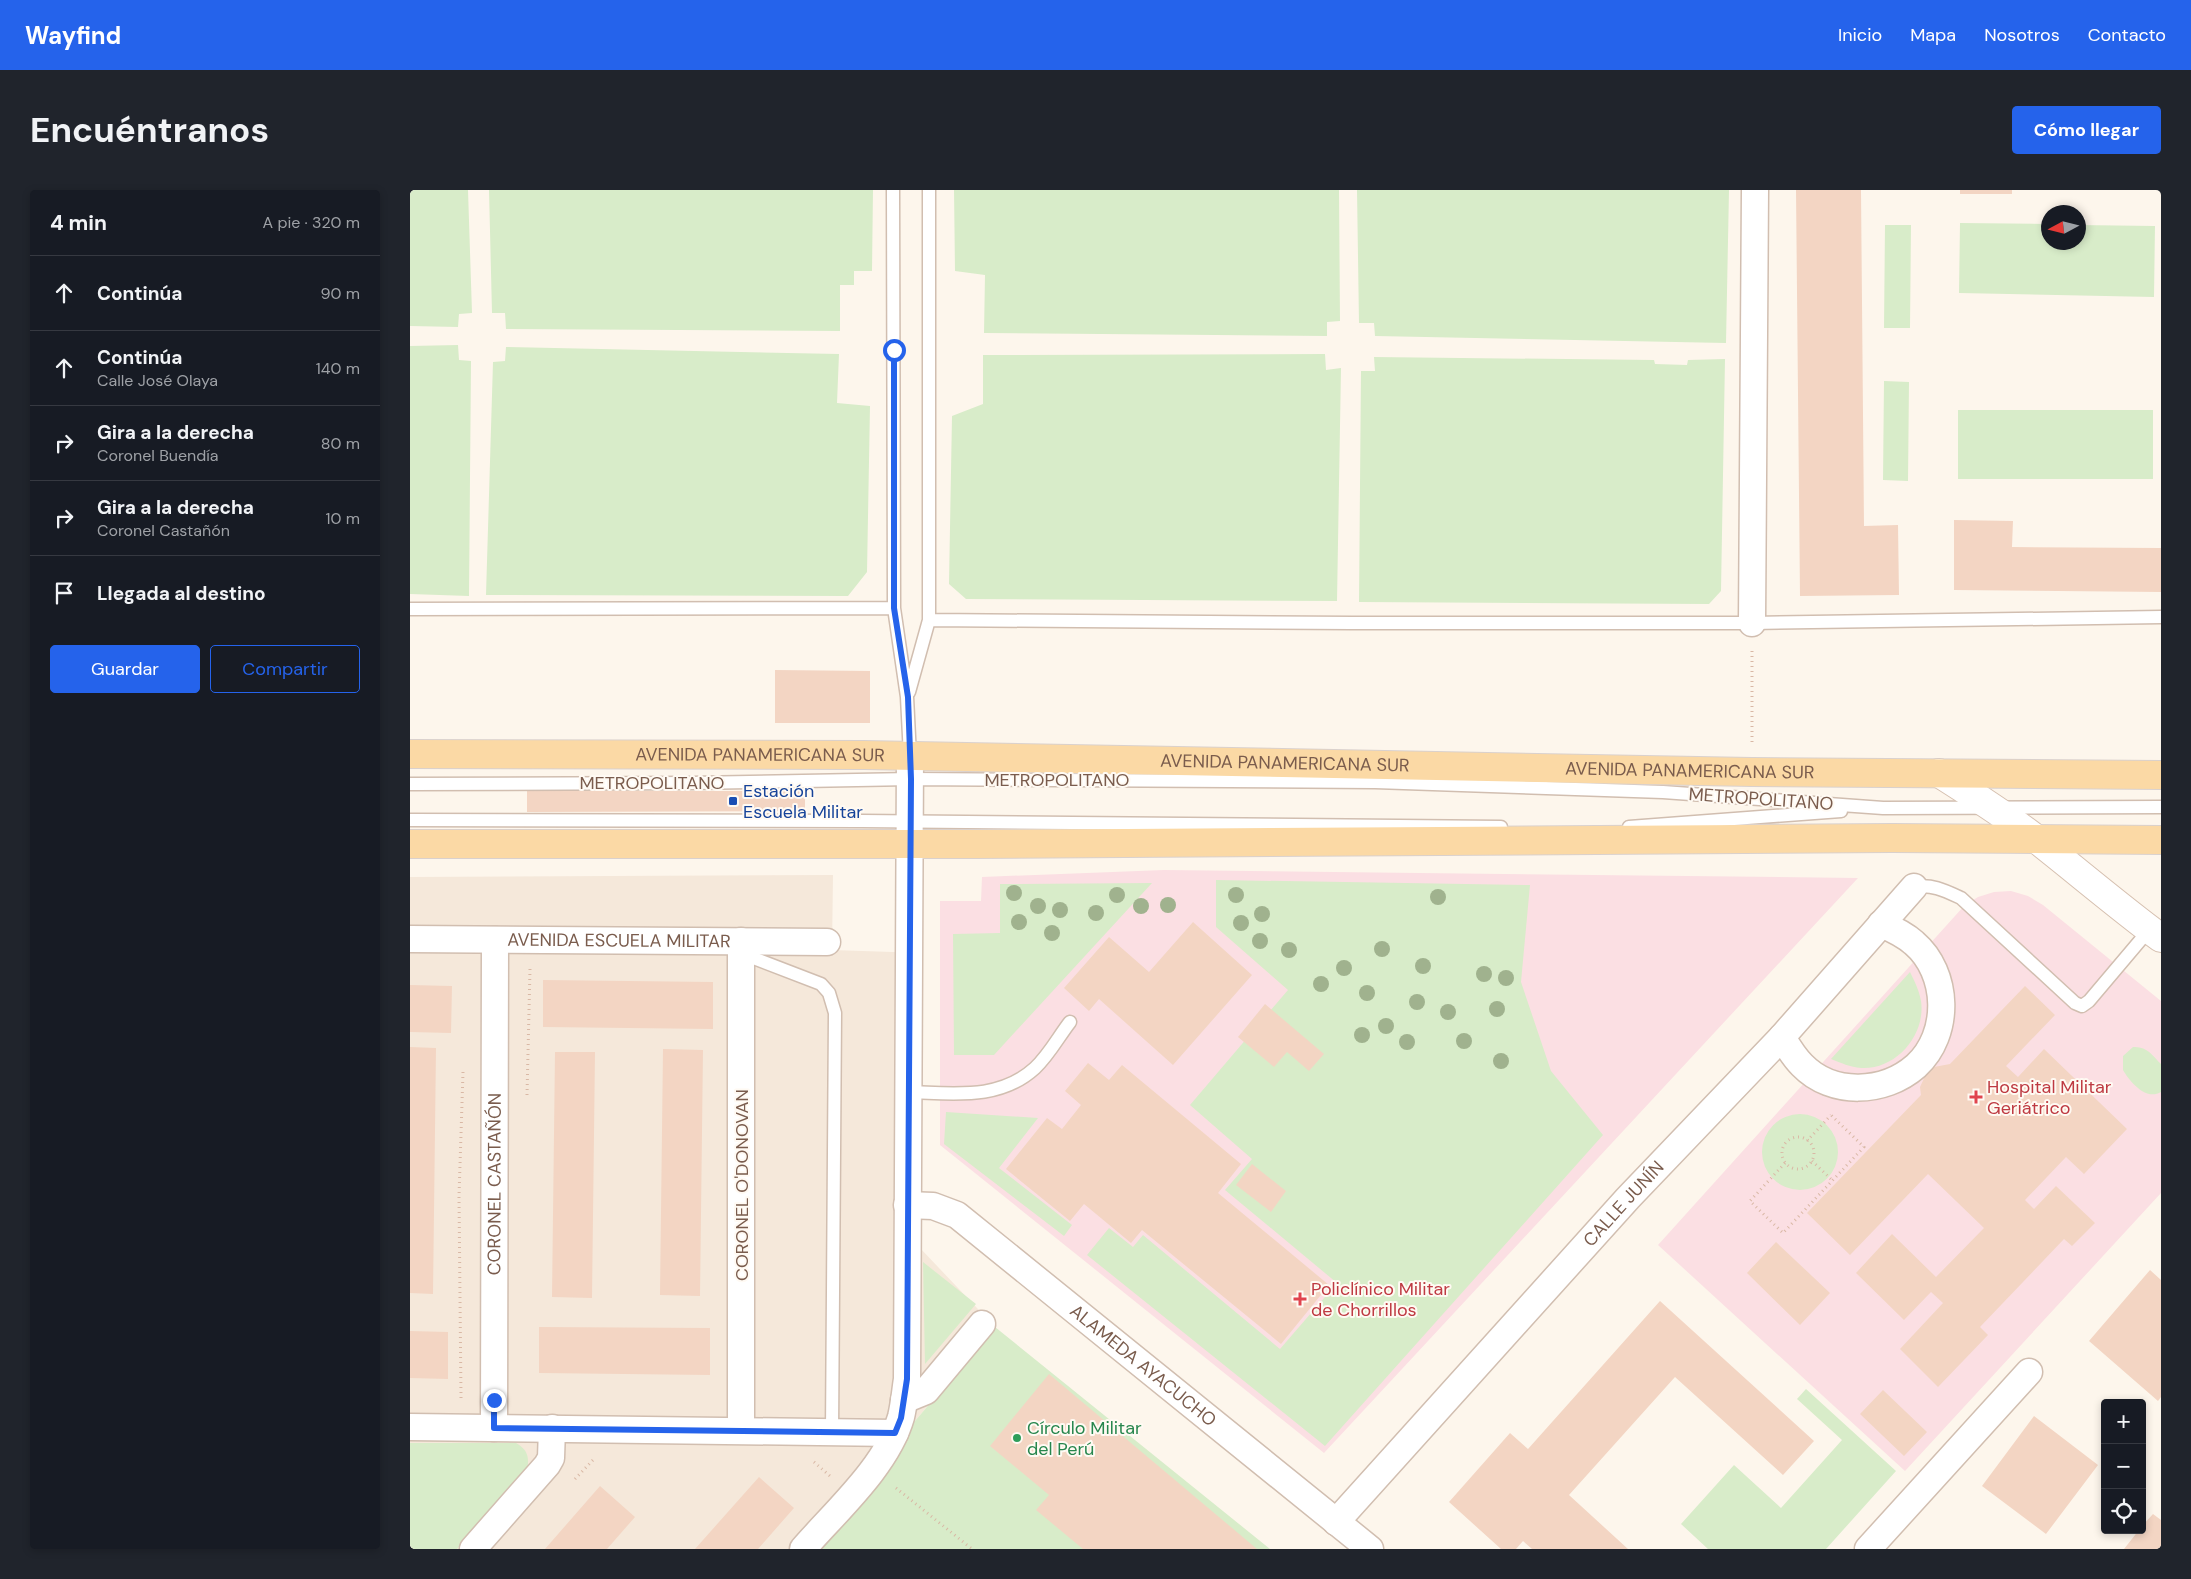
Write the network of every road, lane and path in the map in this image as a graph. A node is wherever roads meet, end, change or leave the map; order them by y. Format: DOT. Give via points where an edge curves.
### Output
graph roads {
  1 [pos="893,190"];
  2 [pos="929,190"];
  3 [pos="1755,190"];
  4 [pos="894,608"];
  5 [pos="410,609"];
  6 [pos="2161,617"];
  7 [pos="929,620"];
  8 [pos="1752,623"];
  9 [pos="908,697"];
  10 [pos="1752,727"];
  11 [pos="410,754"];
  12 [pos="911,767"];
  13 [pos="1939,773"];
  14 [pos="2161,775"];
  15 [pos="410,784"];
  16 [pos="2161,807"];
  17 [pos="1883,808"];
  18 [pos="1995,808"];
  19 [pos="410,820"];
  20 [pos="1516,827"];
  21 [pos="1546,828"];
  22 [pos="910,833"];
  23 [pos="2035,838"];
  24 [pos="2161,840"];
  25 [pos="410,844"];
  26 [pos="1914,887"];
  27 [pos="1881,924"];
  28 [pos="2155,934"];
  29 [pos="410,939"];
  30 [pos="495,940"];
  31 [pos="827,942"];
  32 [pos="742,947"];
  33 [pos="1070,1022"];
  34 [pos="1782,1037"];
  35 [pos="463,1067"];
  36 [pos="1817,1077"];
  37 [pos="908,1092"];
  38 [pos="1831,1115"];
  39 [pos="1807,1141"];
  40 [pos="1812,1161"];
  41 [pos="1785,1163"];
  42 [pos="1833,1180"];
  43 [pos="907,1205"];
  44 [pos="982,1324"];
  45 [pos="2029,1372"];
  46 [pos="461,1399"];
  47 [pos="904,1400"];
  48 [pos="410,1427"];
  49 [pos="494,1428"];
  50 [pos="552,1428"];
  51 [pos="741,1430"];
  52 [pos="832,1432"];
  53 [pos="895,1433"];
  54 [pos="873,1470"];
  55 [pos="1336,1522"];
  56 [pos="473,1549"];
  57 [pos="804,1549"];
  58 [pos="972,1549"];
  59 [pos="1370,1549"];
  60 [pos="1868,1549"];
  1 -- 4 [label="lane"];
  2 -- 7 [label="lane"];
  3 -- 8 [label="street"];
  4 -- 5 [label="lane"];
  4 -- 9 [label="lane"];
  6 -- 8 [label="lane"];
  7 -- 8 [label="lane"];
  7 -- 9 [label="lane"];
  8 -- 10 [label="path"];
  9 -- 12 [label="lane"];
  11 -- 12 [label="main road, AVENIDA PANAMERICANA SUR"];
  12 -- 13 [label="main road, AVENIDA PANAMERICANA SUR"];
  12 -- 15 [label="lane, METROPOLITANO" via="692,783"];
  12 -- 17 [label="lane, METROPOLITANO" via="1663,792"];
  12 -- 22 [label="street"];
  13 -- 14 [label="main road, AVENIDA PANAMERICANA SUR"];
  13 -- 18 [label="main road"];
  16 -- 18 [label="lane, METROPOLITANO"];
  17 -- 18 [label="lane, METROPOLITANO"];
  17 -- 21 [label="lane, METROPOLITANO" via="1616,828"];
  18 -- 23 [label="main road"];
  19 -- 22 [label="lane"];
  20 -- 22 [label="lane"];
  22 -- 23 [label="main road"];
  22 -- 25 [label="main road"];
  22 -- 37 [label="street"];
  23 -- 24 [label="main road"];
  23 -- 28 [label="main road"];
  26 -- 27 [label="street, CALLE JUNÍN"];
  26 -- 28 [label="lane" via="1940,888 1961,898 2082,1006"];
  27 -- 34 [label="street, CALLE JUNÍN"];
  27 -- 36 [label="street" via="1899,932 1928,958 1941,994 1937,1032 1917,1065 1886,1084 1850,1088"];
  29 -- 30 [label="street, AVENIDA ESCUELA MILITAR"];
  30 -- 32 [label="street, AVENIDA ESCUELA MILITAR"];
  30 -- 49 [label="street, CORONEL CASTAÑÓN"];
  31 -- 32 [label="street, AVENIDA ESCUELA MILITAR"];
  32 -- 51 [label="street, CORONEL O'DONOVAN"];
  32 -- 52 [label="lane" via="822,984 829,993 835,1013"];
  33 -- 37 [label="lane" via="1037,1066 1016,1082 995,1090 967,1093"];
  34 -- 36 [label="street" via="1803,1066"];
  34 -- 55 [label="street, CALLE JUNÍN" via="1628,1198"];
  35 -- 46 [label="path" via="458,1196"];
  36 -- 38 [label="path" via="1805,1089"];
  37 -- 43 [label="street"];
  38 -- 39 [label="path"];
  38 -- 42 [label="path" via="1864,1147"];
  39 -- 40 [label="path" via="1814,1152"];
  39 -- 41 [label="path" via="1797,1137 1789,1140 1782,1154"];
  40 -- 41 [label="path" via="1798,1170"];
  40 -- 42 [label="path"];
  41 -- 42 [label="path" via="1750,1201 1783,1233"];
  43 -- 47 [label="street" via="907,1379"];
  43 -- 55 [label="street, ALAMEDA AYACUCHO" via="933,1206 957,1215"];
  44 -- 47 [label="street" via="926,1391"];
  45 -- 60 [label="street"];
  47 -- 53 [label="street"];
  48 -- 49 [label="street"];
  49 -- 50 [label="street"];
  50 -- 51 [label="street"];
  50 -- 56 [label="street" via="551,1458 547,1466"];
  51 -- 52 [label="street"];
  52 -- 53 [label="street"];
  53 -- 54 [label="street"];
  54 -- 57 [label="street"];
  54 -- 58 [label="path"];
  55 -- 59 [label="street, ALAMEDA AYACUCHO"];
}
